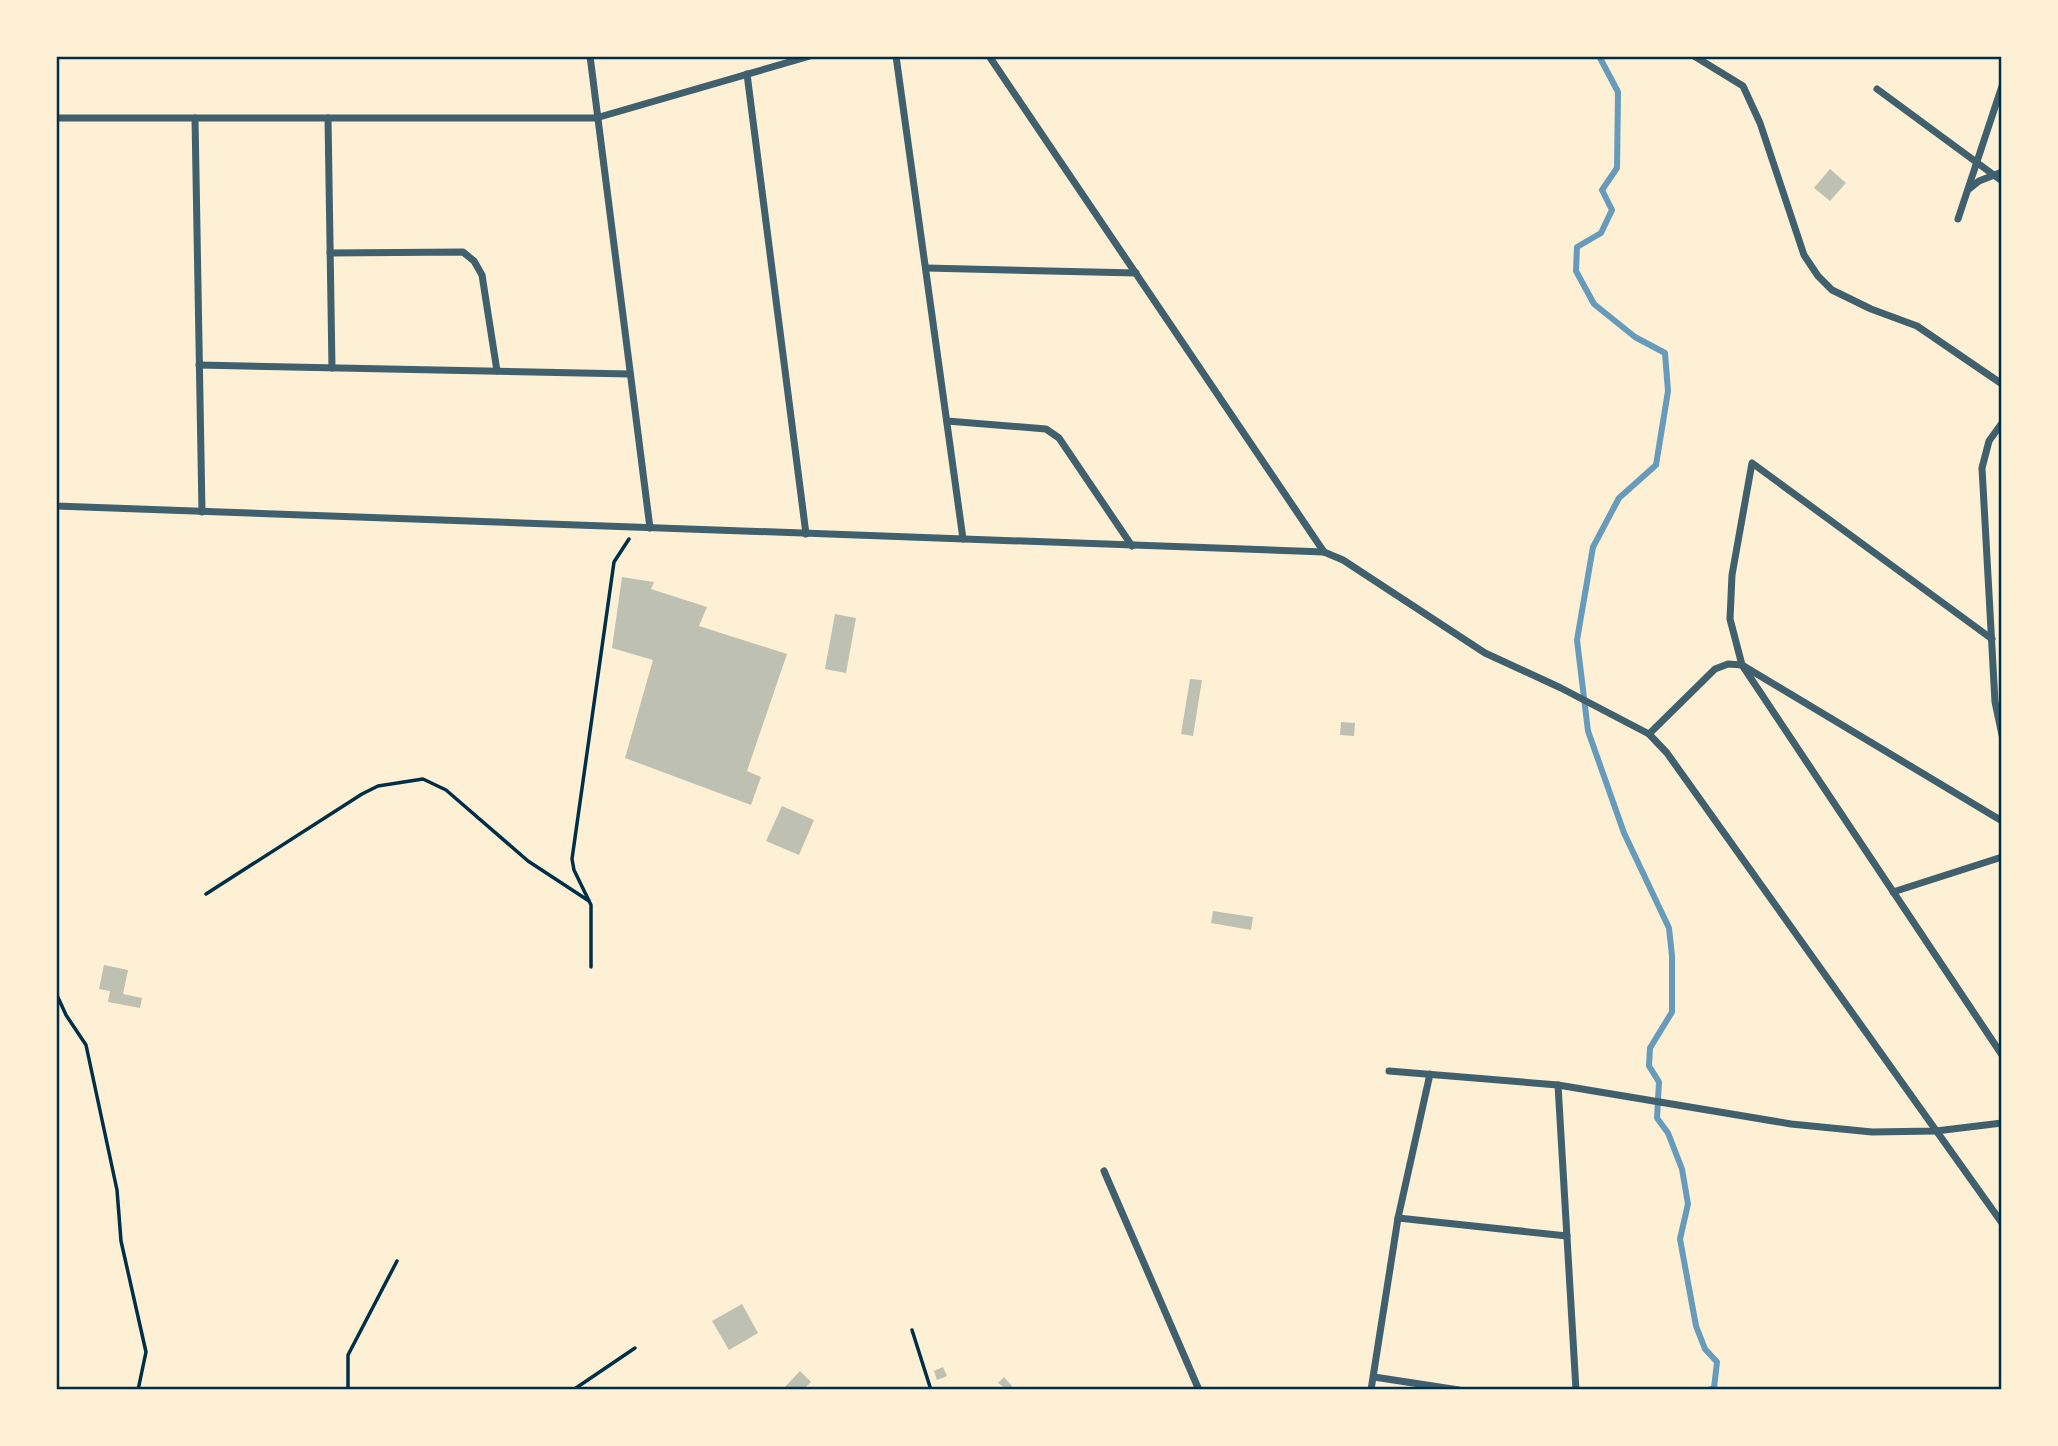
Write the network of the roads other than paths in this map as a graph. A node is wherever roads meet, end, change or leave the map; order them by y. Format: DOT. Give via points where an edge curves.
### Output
graph roads {
  1 [pos="590,56"];
  2 [pos="810,56"];
  3 [pos="896,56"];
  4 [pos="989,56"];
  5 [pos="1694,56"];
  6 [pos="747,74"];
  7 [pos="2002,86"];
  8 [pos="1877,89"];
  9 [pos="56,118"];
  10 [pos="195,118"];
  11 [pos="328,118"];
  12 [pos="596,118"];
  13 [pos="1976,162"];
  14 [pos="1998,174"];
  15 [pos="2002,181"];
  16 [pos="1967,190"];
  17 [pos="1958,219"];
  18 [pos="330,253"];
  19 [pos="926,268"];
  20 [pos="1136,273"];
  21 [pos="199,365"];
  22 [pos="332,368"];
  23 [pos="497,371"];
  24 [pos="630,374"];
  25 [pos="2002,384"];
  26 [pos="947,421"];
  27 [pos="2002,423"];
  28 [pos="56,506"];
  29 [pos="202,512"];
  30 [pos="650,528"];
  31 [pos="806,534"];
  32 [pos="963,539"];
  33 [pos="1132,546"];
  34 [pos="1324,552"];
  35 [pos="1992,639"];
  36 [pos="1742,665"];
  37 [pos="1649,734"];
  38 [pos="2002,735"];
  39 [pos="2002,821"];
  40 [pos="2002,857"];
  41 [pos="1893,892"];
  42 [pos="2002,1055"];
  43 [pos="1389,1071"];
  44 [pos="1430,1074"];
  45 [pos="1558,1085"];
  46 [pos="2002,1123"];
  47 [pos="1936,1131"];
  48 [pos="1104,1171"];
  49 [pos="1398,1218"];
  50 [pos="2002,1223"];
  51 [pos="1567,1236"];
  52 [pos="1374,1377"];
  53 [pos="1199,1390"];
  54 [pos="1371,1390"];
  55 [pos="1459,1390"];
  56 [pos="1576,1390"];
  1 -- 12 [label="street"];
  2 -- 6 [label="street"];
  3 -- 19 [label="street"];
  4 -- 20 [label="street"];
  5 -- 25 [label="street" via="1743,86 1804,255 1818,276 1832,290 1917,326"];
  6 -- 12 [label="street"];
  6 -- 31 [label="street"];
  7 -- 13 [label="street"];
  8 -- 13 [label="street"];
  9 -- 10 [label="street"];
  10 -- 11 [label="street"];
  10 -- 21 [label="street"];
  11 -- 12 [label="street"];
  11 -- 18 [label="street"];
  12 -- 24 [label="street"];
  13 -- 14 [label="street"];
  13 -- 16 [label="street"];
  14 -- 15 [label="street"];
  14 -- 16 [label="street"];
  16 -- 17 [label="street"];
  18 -- 22 [label="street"];
  18 -- 23 [label="street" via="463,252 482,275"];
  19 -- 20 [label="street"];
  19 -- 26 [label="street"];
  20 -- 34 [label="street"];
  21 -- 22 [label="street"];
  21 -- 29 [label="street"];
  22 -- 23 [label="street"];
  23 -- 24 [label="street"];
  24 -- 30 [label="street"];
  26 -- 32 [label="street"];
  26 -- 33 [label="street" via="1046,429 1059,439"];
  27 -- 35 [label="street" via="1989,441 1982,468"];
  28 -- 29 [label="street"];
  29 -- 30 [label="street"];
  30 -- 31 [label="street"];
  31 -- 32 [label="street"];
  32 -- 33 [label="street"];
  33 -- 34 [label="street"];
  34 -- 37 [label="street" via="1485,653"];
  35 -- 36 [label="street" via="1752,463 1732,575 1730,619"];
  35 -- 38 [label="street"];
  36 -- 37 [label="street" via="1715,669"];
  36 -- 39 [label="street"];
  36 -- 41 [label="street"];
  37 -- 47 [label="street"];
  40 -- 41 [label="street"];
  41 -- 42 [label="street"];
  43 -- 44 [label="street"];
  44 -- 45 [label="street"];
  44 -- 49 [label="street"];
  45 -- 47 [label="street" via="1791,1124 1872,1132"];
  45 -- 51 [label="street"];
  46 -- 47 [label="street"];
  47 -- 50 [label="street"];
  48 -- 53 [label="street"];
  49 -- 51 [label="street"];
  49 -- 52 [label="street"];
  51 -- 56 [label="street"];
  52 -- 54 [label="street"];
  52 -- 55 [label="street"];
}
